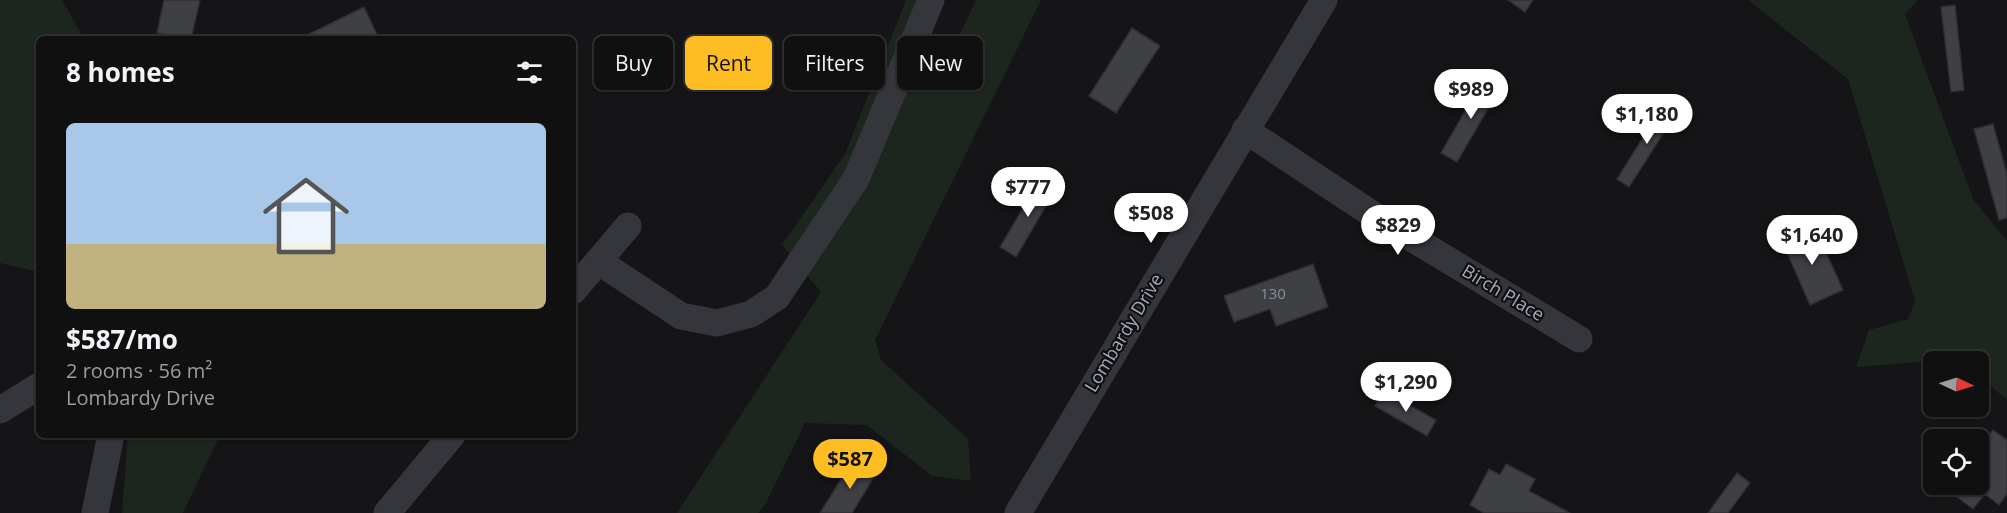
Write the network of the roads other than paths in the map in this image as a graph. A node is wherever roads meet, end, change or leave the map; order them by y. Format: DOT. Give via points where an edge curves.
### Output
graph roads {
  1 [pos="932,0"];
  2 [pos="1324,0"];
  3 [pos="1245,130"];
  4 [pos="627,226"];
  5 [pos="598,261"];
  6 [pos="576,287"];
  7 [pos="1579,339"];
  8 [pos="36,388"];
  9 [pos="0,410"];
  10 [pos="110,438"];
  11 [pos="450,438"];
  12 [pos="95,513"];
  13 [pos="387,513"];
  14 [pos="1018,513"];
  1 -- 5 [label="street" via="856,179 777,297 751,314 717,323 681,316"];
  2 -- 3 [label="street, Lombardy Drive"];
  3 -- 7 [label="street, Birch Place" via="1375,216"];
  3 -- 14 [label="street, Lombardy Drive"];
  4 -- 5 [label="street"];
  5 -- 6 [label="street"];
  8 -- 9 [label="street"];
  10 -- 12 [label="street"];
  11 -- 13 [label="street"];
}
